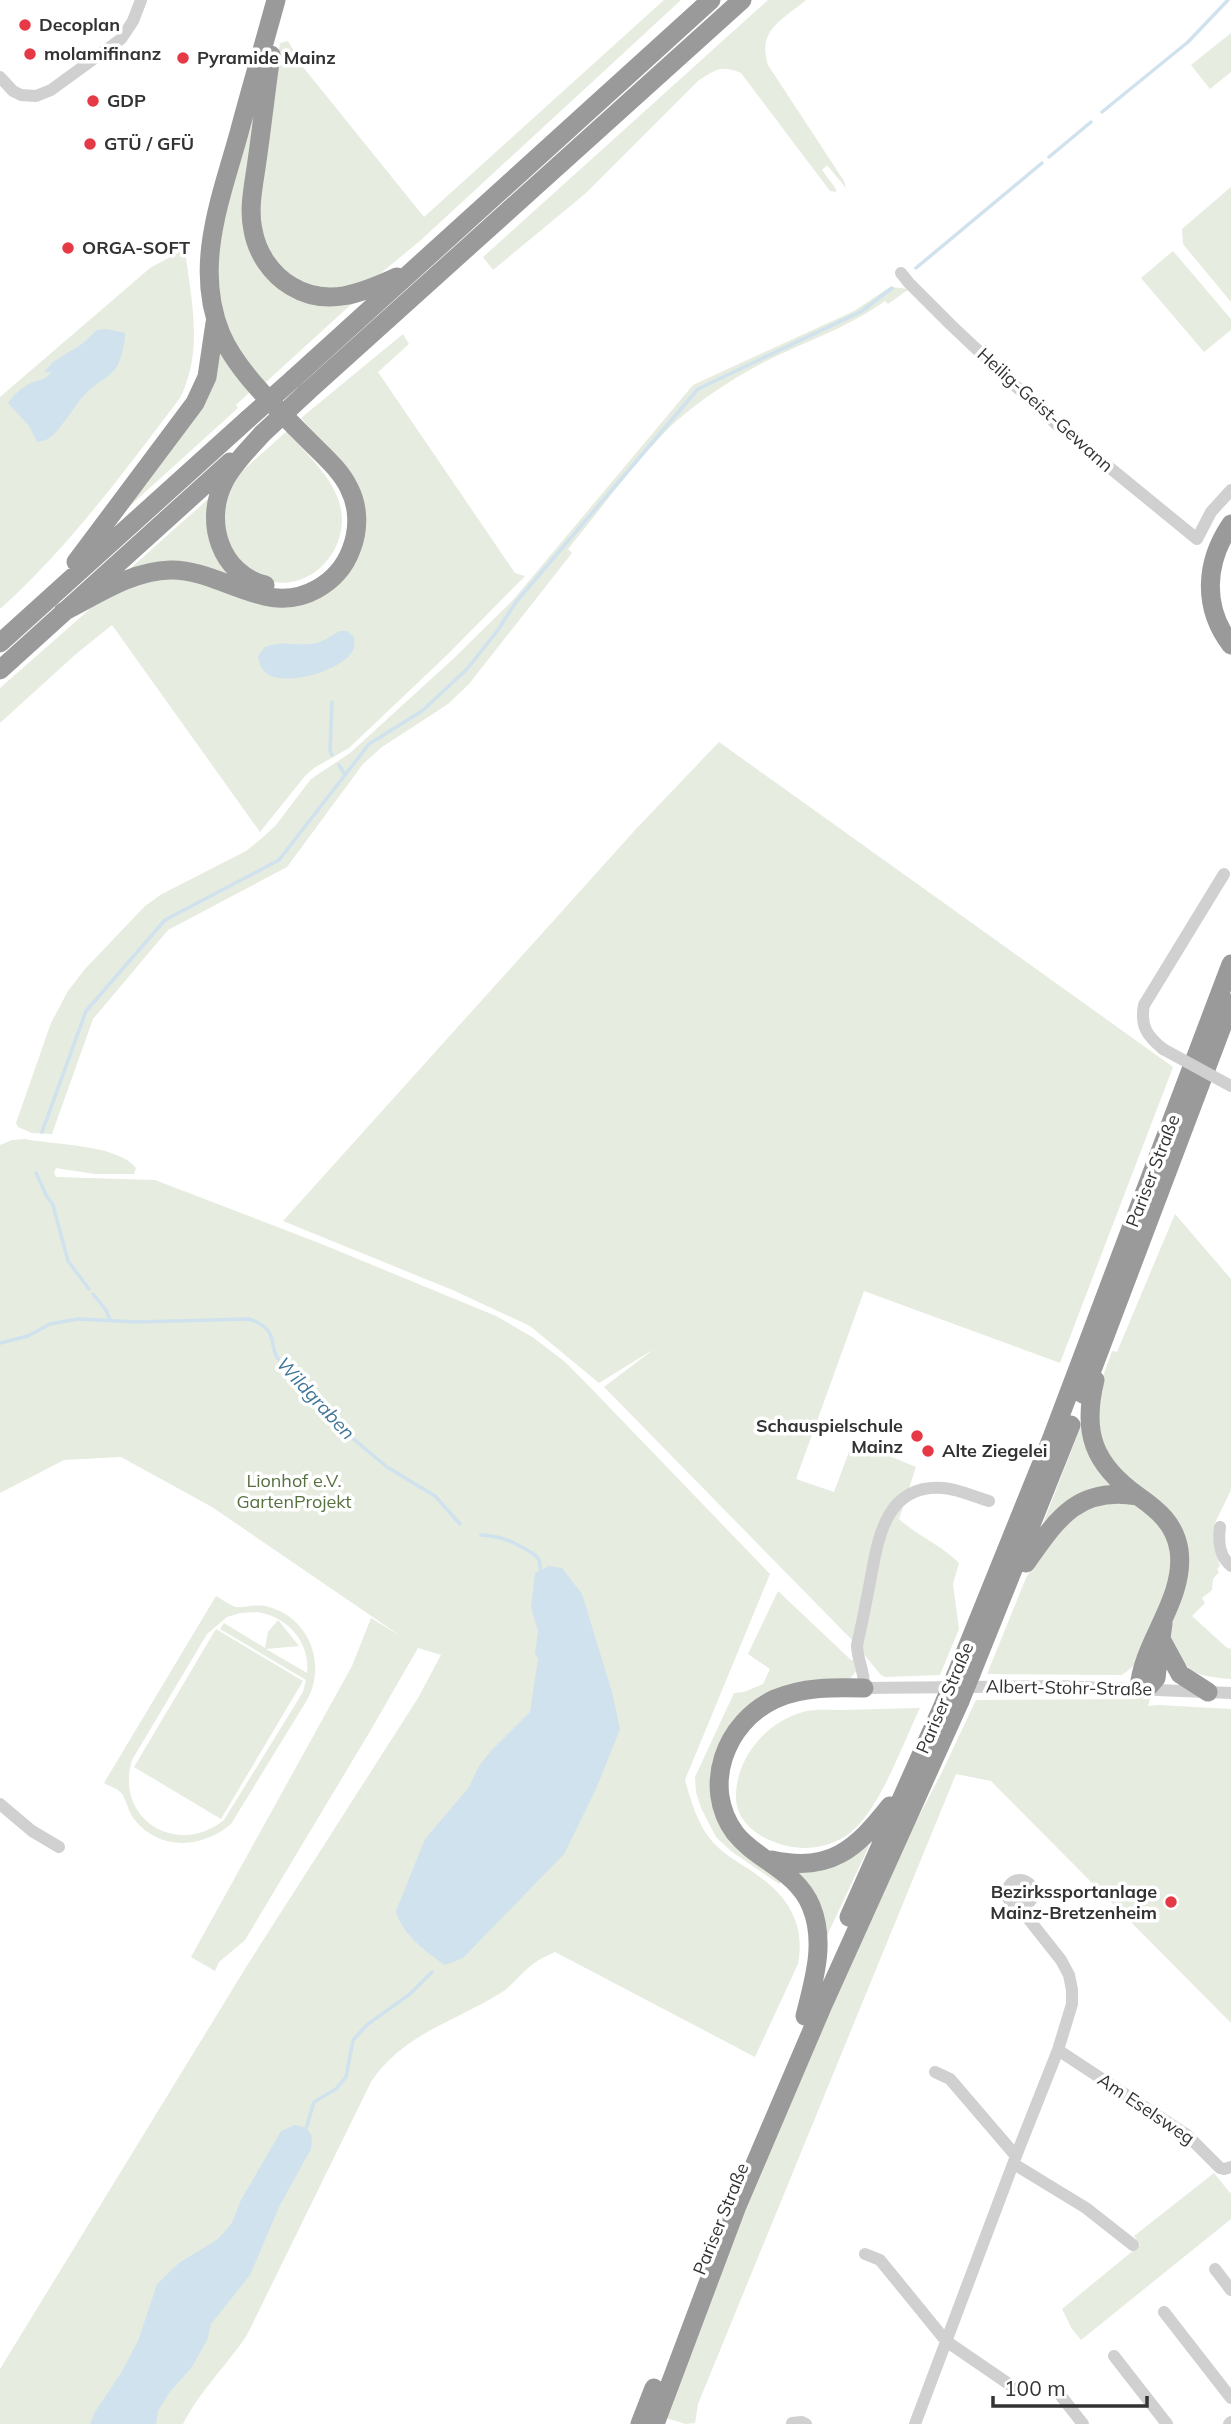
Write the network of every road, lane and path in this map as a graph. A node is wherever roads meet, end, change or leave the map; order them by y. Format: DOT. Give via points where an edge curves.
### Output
graph roads {
  1 [pos="141,0"];
  2 [pos="277,0"];
  3 [pos="742,0"];
  4 [pos="707,4"];
  5 [pos="0,77"];
  6 [pos="414,269"];
  7 [pos="901,272"];
  8 [pos="216,319"];
  9 [pos="299,386"];
  10 [pos="294,425"];
  11 [pos="262,434"];
  12 [pos="1231,490"];
  13 [pos="1231,524"];
  14 [pos="51,596"];
  15 [pos="63,612"];
  16 [pos="0,643"];
  17 [pos="1231,645"];
  18 [pos="0,670"];
  19 [pos="1224,874"];
  20 [pos="1231,964"];
  21 [pos="1231,1003"];
  22 [pos="1231,1086"];
  23 [pos="1107,1331"];
  24 [pos="1139,1497"];
  25 [pos="989,1502"];
  26 [pos="1220,1527"];
  27 [pos="1231,1566"];
  28 [pos="1007,1590"];
  29 [pos="1162,1631"];
  30 [pos="964,1674"];
  31 [pos="864,1688"];
  32 [pos="1139,1689"];
  33 [pos="1208,1692"];
  34 [pos="1231,1693"];
  35 [pos="953,1701"];
  36 [pos="906,1786"];
  37 [pos="0,1804"];
  38 [pos="60,1847"];
  39 [pos="767,1859"];
  40 [pos="1021,1906"];
  41 [pos="806,2016"];
  42 [pos="1058,2050"];
  43 [pos="934,2072"];
  44 [pos="1015,2160"];
  45 [pos="1231,2167"];
  46 [pos="1133,2245"];
  47 [pos="865,2254"];
  48 [pos="1215,2269"];
  49 [pos="1231,2290"];
  50 [pos="1164,2312"];
  51 [pos="946,2342"];
  52 [pos="1114,2356"];
  53 [pos="1016,2389"];
  54 [pos="1061,2396"];
  55 [pos="1231,2398"];
  56 [pos="792,2423"];
  57 [pos="640,2424"];
  58 [pos="654,2424"];
  59 [pos="806,2424"];
  60 [pos="915,2424"];
  61 [pos="1083,2424"];
  62 [pos="1167,2424"];
  1 -- 5 [label="street" via="121,39 51,90 21,95"];
  2 -- 6 [label="highway" via="252,201 252,228 260,253 285,282 320,297 359,294"];
  2 -- 8 [label="highway" via="216,216 209,262"];
  3 -- 9 [label="highway"];
  4 -- 6 [label="highway"];
  6 -- 9 [label="highway"];
  7 -- 12 [label="street, Heilig-Geist-Gewann" via="1055,423 1197,539 1211,512"];
  8 -- 10 [label="highway" via="235,358"];
  8 -- 14 [label="highway" via="207,377 195,403"];
  9 -- 11 [label="highway, bridge"];
  9 -- 14 [label="highway, bridge" via="248,419"];
  10 -- 11 [label="highway" via="336,482 347,519 344,542 333,562 316,578 295,586 272,587 240,573 225,556 217,533 216,507 224,482"];
  10 -- 15 [label="highway" via="343,477 355,506 350,554 337,574 306,594 282,599 202,573 155,571 131,577"];
  11 -- 15 [label="highway"];
  13 -- 17 [label="highway" via="1220,543 1210,586 1212,611"];
  14 -- 16 [label="highway"];
  15 -- 18 [label="highway"];
  19 -- 22 [label="street, bridge" via="1144,1005 1142,1024 1163,1049"];
  20 -- 30 [label="highway, Pariser Straße"];
  21 -- 23 [label="highway, Pariser Straße"];
  23 -- 24 [label="highway" via="1088,1422 1094,1447 1108,1470"];
  23 -- 28 [label="highway, Pariser Straße"];
  24 -- 28 [label="highway" via="1108,1494 1073,1506 1044,1536"];
  24 -- 29 [label="highway" via="1163,1516 1179,1549 1178,1573"];
  25 -- 31 [label="street" via="945,1488 925,1489 891,1510 881,1529 857,1645"];
  26 -- 27 [label="street" via="1220,1550"];
  28 -- 30 [label="highway, Pariser Straße"];
  29 -- 32 [label="highway" via="1156,1678"];
  29 -- 33 [label="highway" via="1180,1674"];
  30 -- 35 [label="highway, Pariser Straße, bridge"];
  31 -- 32 [label="street, Albert-Stohr-Straße"];
  31 -- 39 [label="highway" via="811,1689 775,1699 747,1718 729,1741 719,1775 723,1810 737,1835"];
  32 -- 33 [label="street, Albert-Stohr-Straße"];
  33 -- 34 [label="street, Albert-Stohr-Straße"];
  35 -- 36 [label="highway, Pariser Straße"];
  35 -- 58 [label="highway, Pariser Straße" via="748,2181"];
  36 -- 39 [label="highway" via="864,1837 842,1853 813,1864"];
  36 -- 41 [label="highway, Pariser Straße"];
  37 -- 38 [label="street"];
  39 -- 41 [label="highway" via="806,1897 815,1919 817,1960"];
  40 -- 42 [label="street" via="1069,1975 1072,2004"];
  41 -- 57 [label="highway, Pariser Straße" via="722,2212"];
  42 -- 44 [label="street"];
  42 -- 45 [label="street, Am Eselsweg" via="1187,2134 1220,2168"];
  43 -- 44 [label="street" via="950,2079"];
  44 -- 46 [label="street"];
  44 -- 51 [label="street"];
  47 -- 51 [label="street" via="880,2260"];
  48 -- 49 [label="street"];
  50 -- 55 [label="street"];
  51 -- 53 [label="street"];
  51 -- 60 [label="street"];
  52 -- 62 [label="street"];
  54 -- 61 [label="street"];
  56 -- 59 [label="street"];
}
